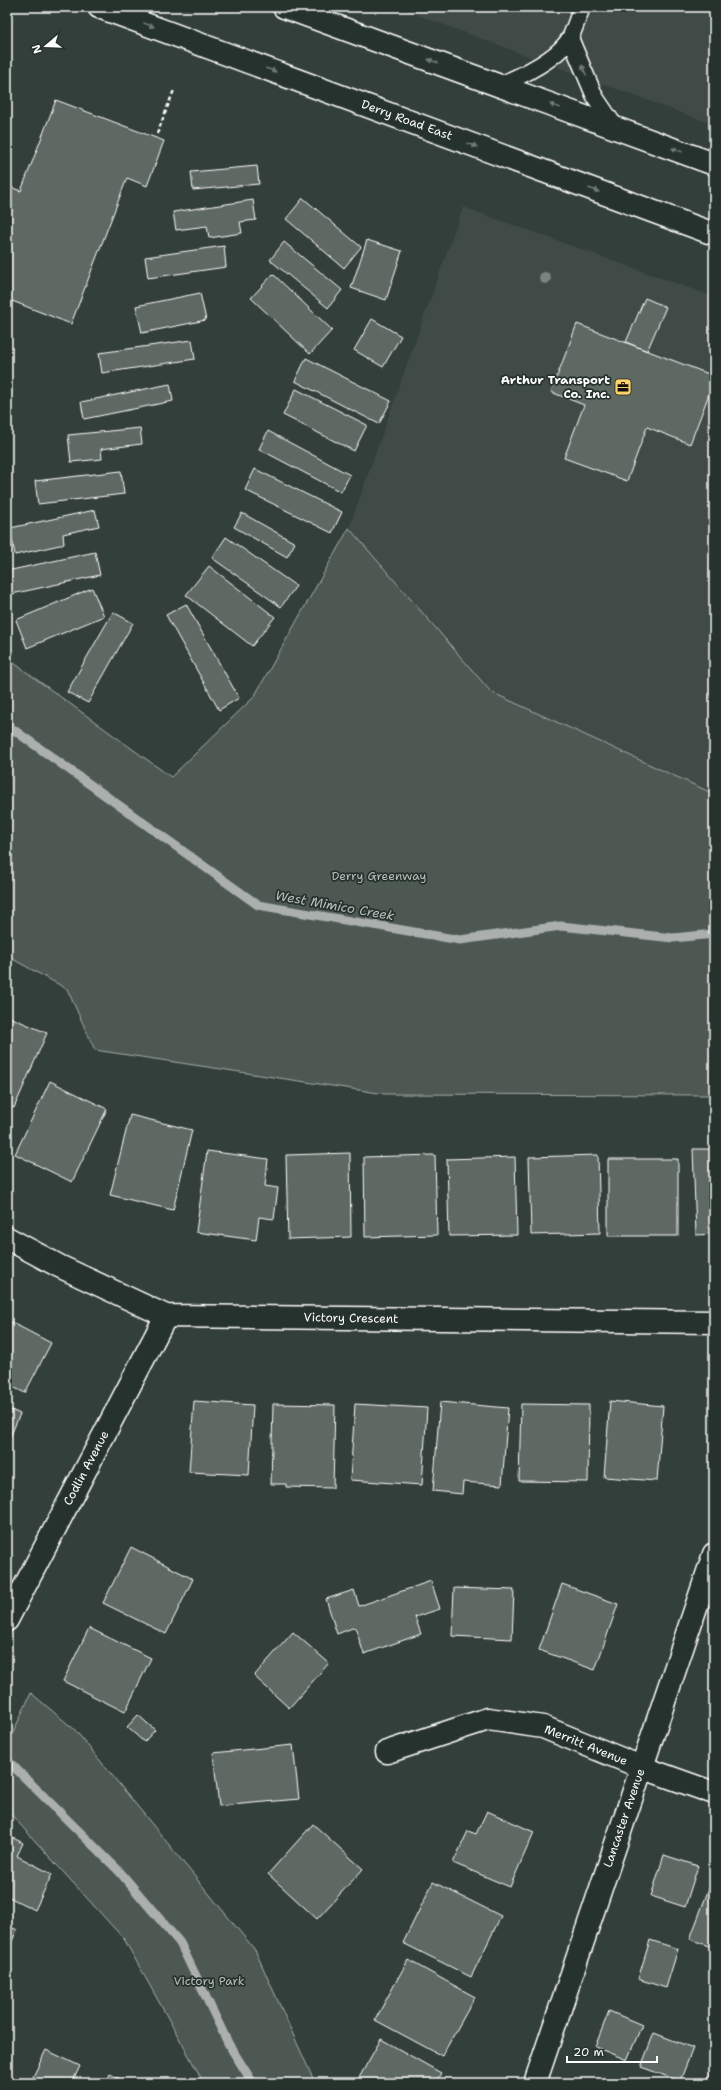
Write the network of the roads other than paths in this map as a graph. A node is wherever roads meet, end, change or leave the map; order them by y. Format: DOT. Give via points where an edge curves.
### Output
graph roads {
  1 [pos="100,7"];
  2 [pos="284,7"];
  3 [pos="582,7"];
  4 [pos="570,38"];
  5 [pos="500,85"];
  6 [pos="616,128"];
  7 [pos="714,164"];
  8 [pos="714,234"];
  9 [pos="7,1238"];
  10 [pos="166,1316"];
  11 [pos="714,1322"];
  12 [pos="714,1554"];
  13 [pos="7,1620"];
  14 [pos="386,1752"];
  15 [pos="641,1767"];
  16 [pos="714,1793"];
  17 [pos="535,2083"];
  1 -- 8 [label="street, Derry Road East, one-way"];
  5 -- 2 [label="street, one-way"];
  3 -- 4 [label="lane"];
  4 -- 5 [label="lane" via="553,56 527,73"];
  6 -- 4 [label="lane, one-way" via="595,97"];
  6 -- 5 [label="street, one-way"];
  7 -- 6 [label="street, one-way"];
  9 -- 10 [label="street, Victory Crescent" via="59,1266"];
  10 -- 11 [label="street, Victory Crescent"];
  10 -- 13 [label="street, Codlin Avenue"];
  12 -- 15 [label="street, Lancaster Avenue"];
  14 -- 15 [label="street, Merritt Avenue" via="488,1719 543,1727"];
  15 -- 16 [label="street, Merritt Avenue"];
  15 -- 17 [label="street, Lancaster Avenue"];
}
